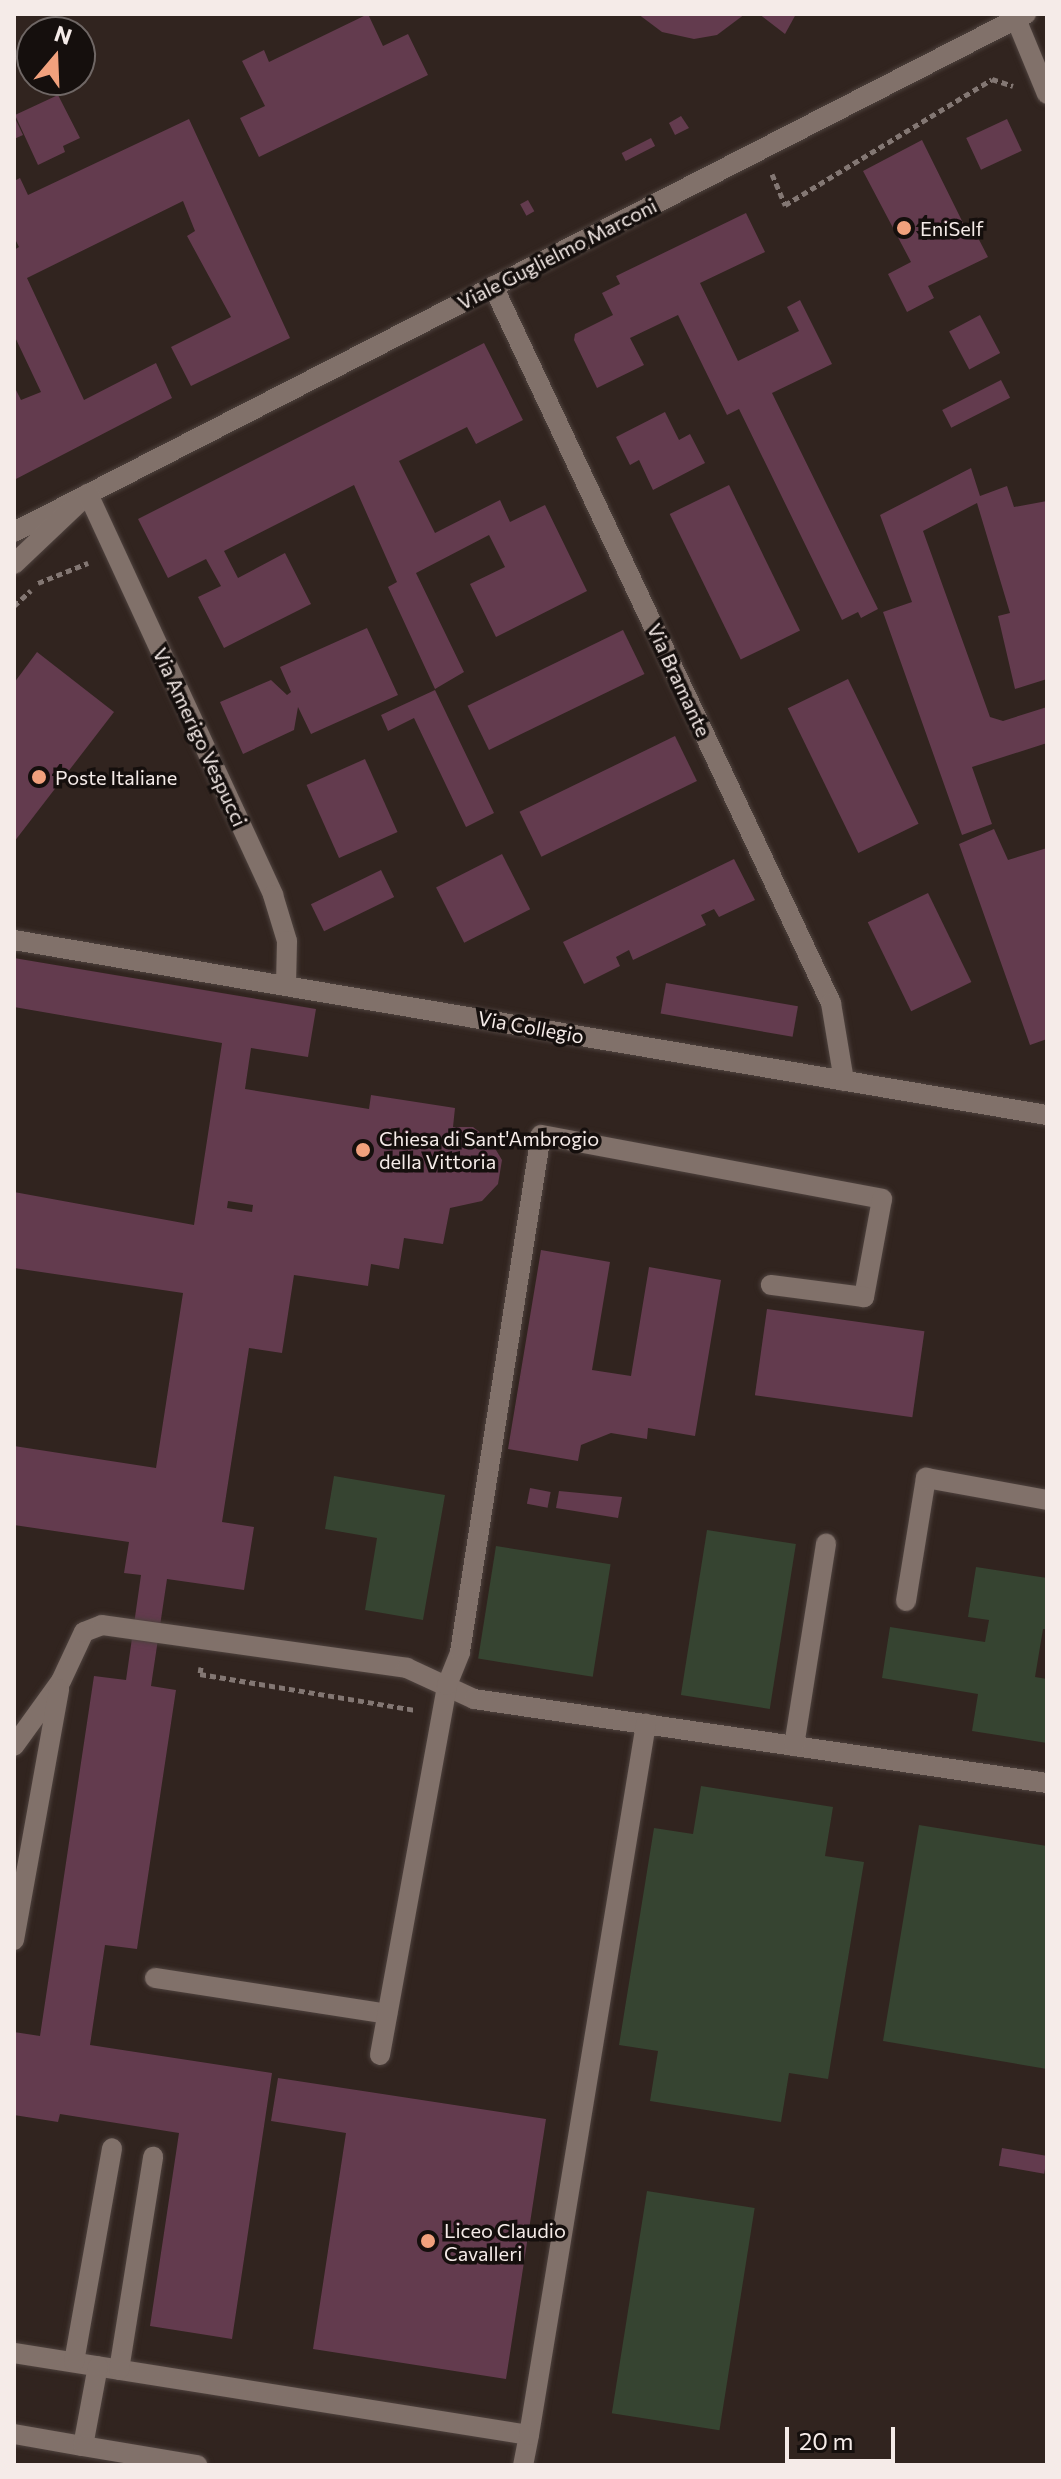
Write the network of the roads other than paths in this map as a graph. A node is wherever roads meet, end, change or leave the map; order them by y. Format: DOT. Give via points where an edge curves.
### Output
graph roads {
  1 [pos="1021,16"];
  2 [pos="1047,94"];
  3 [pos="493,286"];
  4 [pos="88,494"];
  5 [pos="14,532"];
  6 [pos="14,564"];
  7 [pos="14,940"];
  8 [pos="286,986"];
  9 [pos="844,1081"];
  10 [pos="1047,1115"];
  11 [pos="771,1285"];
  12 [pos="1047,1500"];
  13 [pos="826,1544"];
  14 [pos="906,1601"];
  15 [pos="61,1681"];
  16 [pos="447,1685"];
  17 [pos="646,1724"];
  18 [pos="14,1746"];
  19 [pos="794,1746"];
  20 [pos="1047,1783"];
  21 [pos="14,1940"];
  22 [pos="155,1978"];
  23 [pos="387,2014"];
  24 [pos="380,2055"];
  25 [pos="112,2148"];
  26 [pos="153,2157"];
  27 [pos="14,2353"];
  28 [pos="74,2362"];
  29 [pos="98,2366"];
  30 [pos="119,2370"];
  31 [pos="14,2434"];
  32 [pos="529,2435"];
  33 [pos="83,2446"];
  34 [pos="197,2465"];
  35 [pos="523,2465"];
  1 -- 2 [label="street"];
  1 -- 3 [label="street, Viale Guglielmo Marconi"];
  3 -- 4 [label="street, Viale Guglielmo Marconi"];
  3 -- 9 [label="street, Via Bramante" via="831,1003"];
  4 -- 5 [label="street, Viale Guglielmo Marconi"];
  4 -- 6 [label="street, Viale Guglielmo Marconi"];
  4 -- 8 [label="street, Via Amerigo Vespucci" via="273,895 287,941"];
  7 -- 8 [label="street, Via Collegio"];
  8 -- 9 [label="street, Via Collegio"];
  9 -- 10 [label="street, Via Collegio"];
  11 -- 16 [label="street" via="864,1297 882,1199 541,1135 460,1652"];
  12 -- 14 [label="street" via="926,1478"];
  13 -- 19 [label="street"];
  15 -- 16 [label="street" via="84,1632 102,1625 407,1668"];
  15 -- 18 [label="street"];
  15 -- 21 [label="street"];
  16 -- 17 [label="street" via="474,1699"];
  16 -- 23 [label="street"];
  17 -- 19 [label="street"];
  17 -- 32 [label="street"];
  19 -- 20 [label="street"];
  22 -- 23 [label="street"];
  23 -- 24 [label="street"];
  25 -- 28 [label="street"];
  26 -- 30 [label="street"];
  27 -- 28 [label="street"];
  28 -- 29 [label="street"];
  29 -- 30 [label="street"];
  29 -- 33 [label="street"];
  30 -- 32 [label="street"];
  31 -- 33 [label="street"];
  32 -- 35 [label="street"];
  33 -- 34 [label="street"];
}
